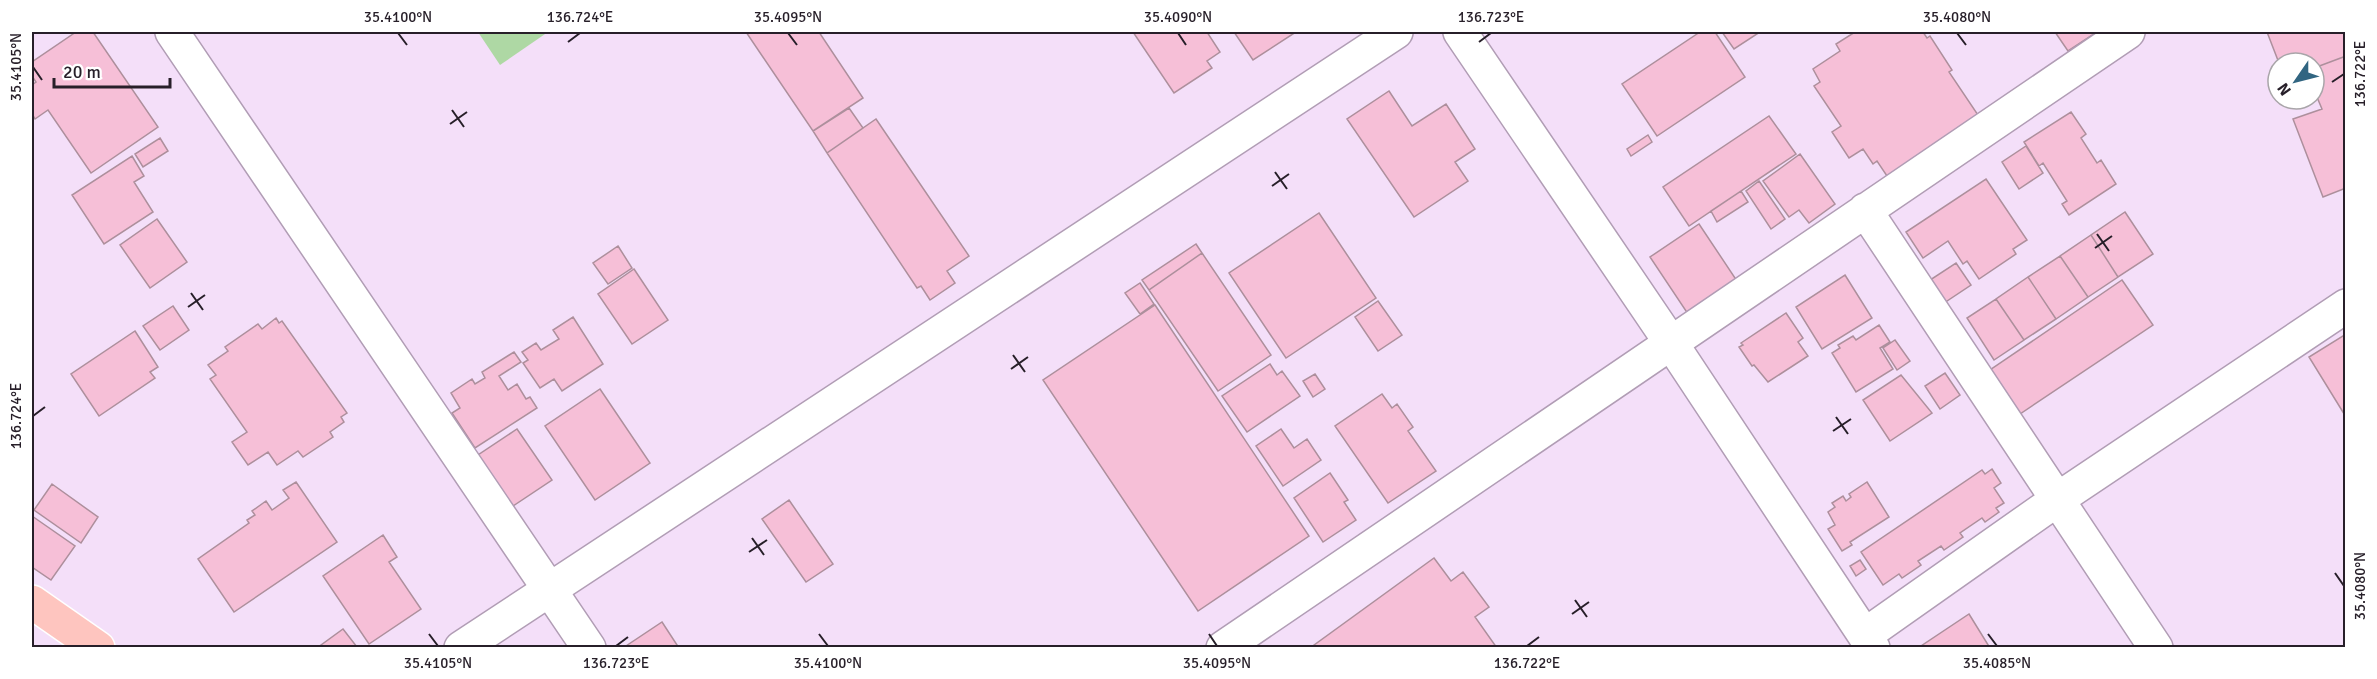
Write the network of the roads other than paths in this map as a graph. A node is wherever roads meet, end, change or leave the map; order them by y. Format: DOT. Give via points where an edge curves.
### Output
graph roads {
  1 [pos="172,32"];
  2 [pos="1396,32"];
  3 [pos="1460,32"];
  4 [pos="2128,32"];
  5 [pos="1865,210"];
  6 [pos="2346,306"];
  7 [pos="1671,343"];
  8 [pos="2058,500"];
  9 [pos="550,589"];
  10 [pos="32,602"];
  11 [pos="1869,641"];
  12 [pos="98,648"];
  13 [pos="461,648"];
  14 [pos="589,648"];
  15 [pos="1223,648"];
  16 [pos="2156,648"];
  1 -- 9 [label="street"];
  2 -- 9 [label="street"];
  3 -- 7 [label="street"];
  4 -- 5 [label="street"];
  5 -- 7 [label="street"];
  5 -- 8 [label="street"];
  6 -- 8 [label="street"];
  7 -- 11 [label="street"];
  7 -- 15 [label="street"];
  8 -- 11 [label="street"];
  8 -- 16 [label="street"];
  9 -- 13 [label="street"];
  9 -- 14 [label="street"];
  10 -- 12 [label="main road"];
}
